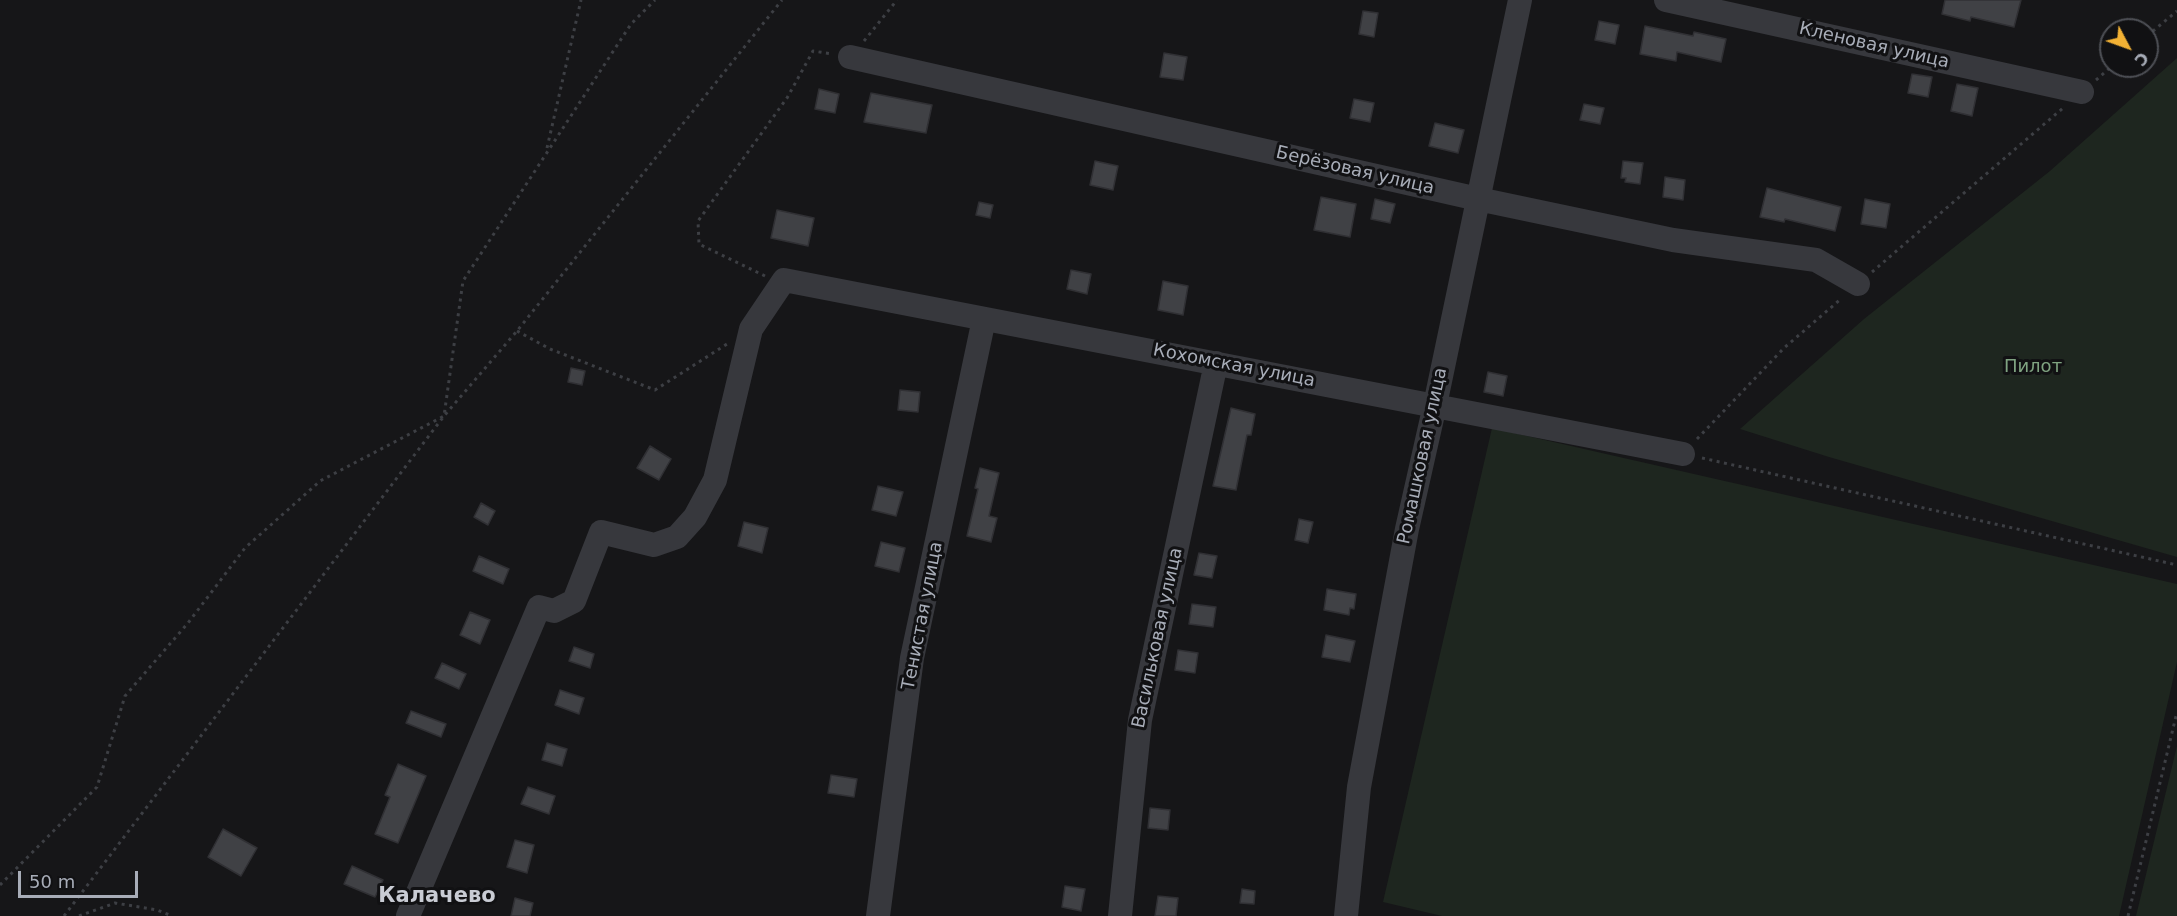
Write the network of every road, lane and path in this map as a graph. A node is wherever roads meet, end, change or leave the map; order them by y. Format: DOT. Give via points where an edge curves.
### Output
graph roads {
  1 [pos="581,0"];
  2 [pos="655,0"];
  3 [pos="782,0"];
  4 [pos="897,0"];
  5 [pos="1520,0"];
  6 [pos="1666,0"];
  7 [pos="2177,11"];
  8 [pos="2159,26"];
  9 [pos="850,57"];
  10 [pos="2099,77"];
  11 [pos="2082,92"];
  12 [pos="546,153"];
  13 [pos="1478,199"];
  14 [pos="784,280"];
  15 [pos="1858,284"];
  16 [pos="984,319"];
  17 [pos="751,329"];
  18 [pos="517,331"];
  19 [pos="1216,363"];
  20 [pos="1435,405"];
  21 [pos="444,416"];
  22 [pos="1683,454"];
  23 [pos="2177,565"];
  24 [pos="2177,712"];
  25 [pos="0,885"];
  26 [pos="64,916"];
  27 [pos="79,916"];
  28 [pos="171,916"];
  29 [pos="408,916"];
  30 [pos="879,916"];
  31 [pos="1120,916"];
  32 [pos="1346,916"];
  33 [pos="2128,916"];
  1 -- 12 [label="path"];
  2 -- 12 [label="path" via="631,24"];
  3 -- 18 [label="path"];
  4 -- 9 [label="path"];
  5 -- 13 [label="street, Ромашковая улица"];
  6 -- 11 [label="street, Кленовая улица"];
  7 -- 8 [label="path"];
  9 -- 13 [label="street, Берёзовая улица"];
  9 -- 14 [label="path" via="813,51 787,98 698,221 699,244 760,274"];
  10 -- 11 [label="path"];
  11 -- 15 [label="path"];
  12 -- 21 [label="path" via="463,280"];
  13 -- 15 [label="street, Берёзовая улица" via="1673,240 1816,260"];
  13 -- 20 [label="street, Ромашковая улица"];
  14 -- 16 [label="street, Кохомская улица"];
  14 -- 17 [label="street"];
  15 -- 22 [label="path" via="1784,348"];
  16 -- 19 [label="street, Кохомская улица"];
  16 -- 30 [label="street, Тенистая улица" via="912,658"];
  17 -- 18 [label="path" via="655,390 550,349"];
  17 -- 29 [label="street" via="715,480 695,517 677,537 654,545 601,532 574,601 554,611 539,607"];
  18 -- 21 [label="path"];
  19 -- 20 [label="street, Кохомская улица"];
  19 -- 31 [label="street, Васильковая улица" via="1140,720"];
  20 -- 22 [label="street, Кохомская улица"];
  20 -- 32 [label="street, Ромашковая улица" via="1407,529 1359,787"];
  21 -- 25 [label="path" via="320,481 244,548 188,624 125,696 97,787"];
  21 -- 26 [label="path"];
  22 -- 23 [label="path"];
  24 -- 33 [label="path"];
  27 -- 28 [label="path" via="116,903"];
}
